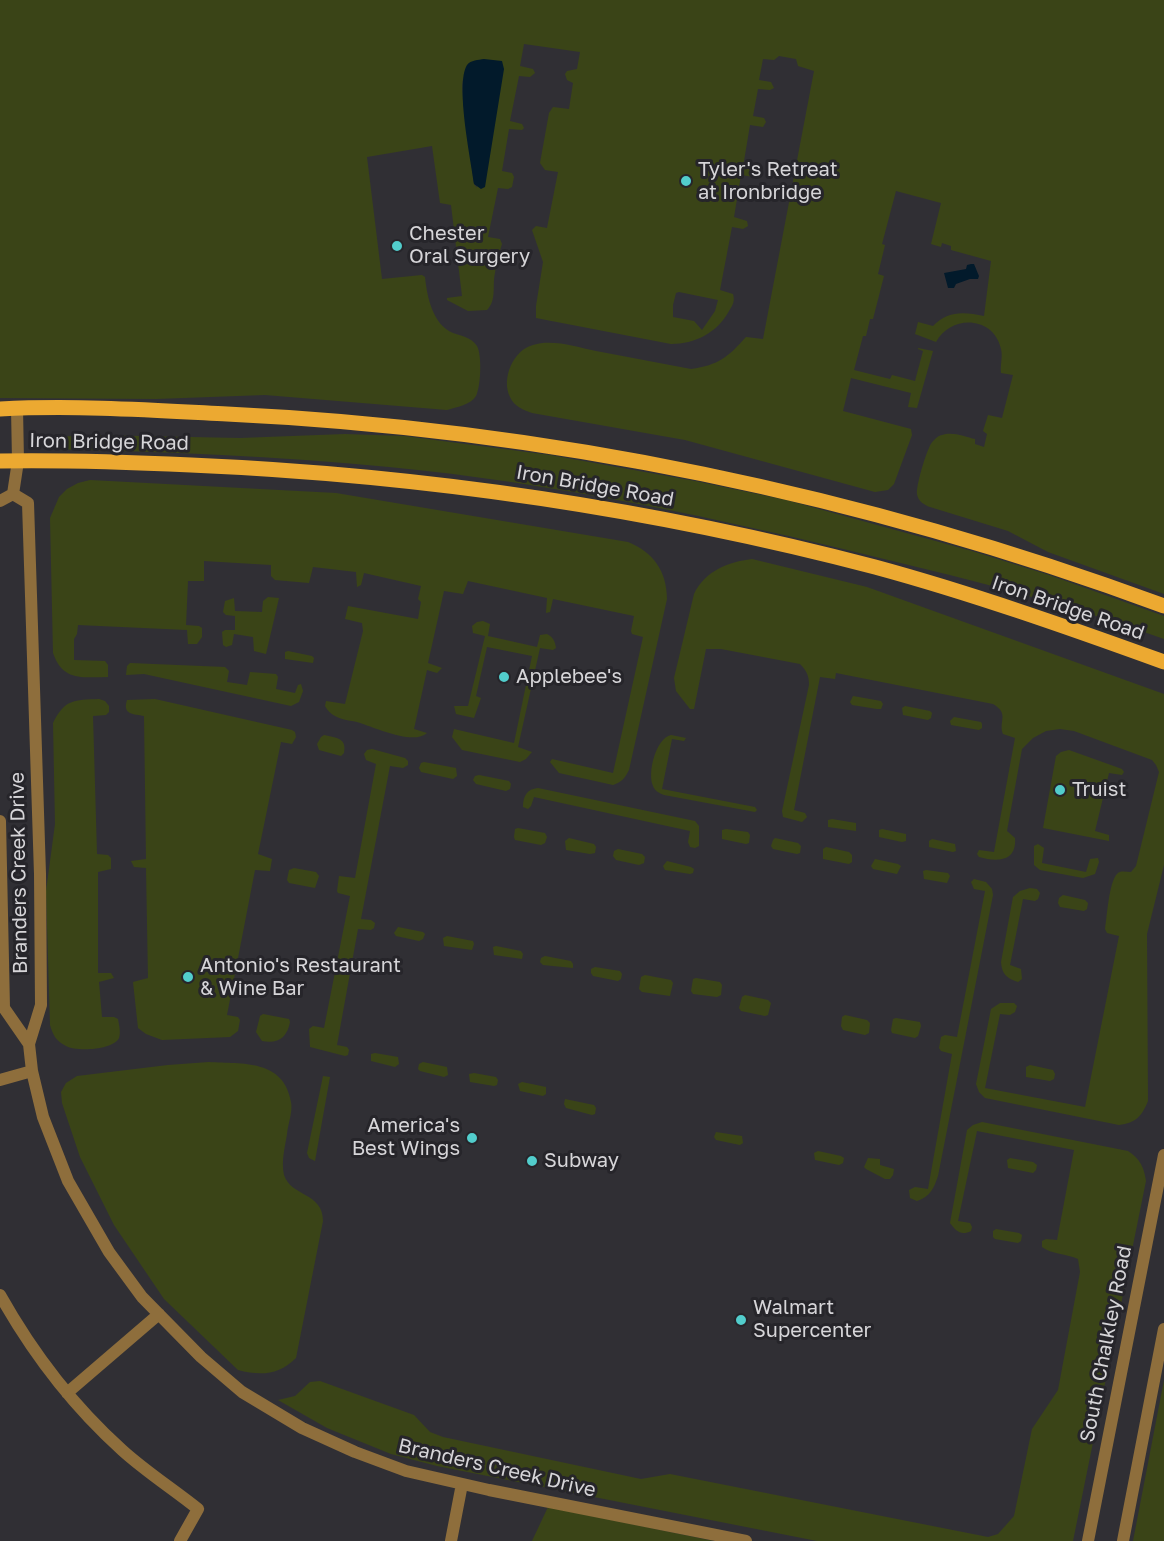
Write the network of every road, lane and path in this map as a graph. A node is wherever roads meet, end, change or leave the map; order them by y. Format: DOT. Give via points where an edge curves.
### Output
graph roads {
  1 [pos="17,408"];
  2 [pos="0,409"];
  3 [pos="0,461"];
  4 [pos="18,461"];
  5 [pos="13,494"];
  6 [pos="0,501"];
  7 [pos="1164,606"];
  8 [pos="1164,662"];
  9 [pos="0,821"];
  10 [pos="29,1044"];
  11 [pos="32,1071"];
  12 [pos="0,1080"];
  13 [pos="1164,1155"];
  14 [pos="0,1295"];
  15 [pos="159,1314"];
  16 [pos="1164,1329"];
  17 [pos="67,1393"];
  18 [pos="462,1484"];
  19 [pos="180,1541"];
  20 [pos="451,1541"];
  21 [pos="746,1541"];
  22 [pos="1088,1541"];
  23 [pos="1123,1541"];
  1 -- 2 [label="main road, Iron Bridge Road"];
  1 -- 4 [label="street"];
  1 -- 7 [label="main road, Iron Bridge Road" via="287,417 517,441 634,460 863,511 974,542"];
  3 -- 4 [label="main road, Iron Bridge Road"];
  4 -- 5 [label="street"];
  4 -- 8 [label="main road, Iron Bridge Road" via="237,467 360,476 581,503 878,568"];
  5 -- 6 [label="street"];
  5 -- 10 [label="street, Branders Creek Drive" via="28,503 40,863 41,1005"];
  9 -- 10 [label="street, Branders Creek Drive" via="4,1008"];
  10 -- 11 [label="street, Branders Creek Drive"];
  11 -- 12 [label="street"];
  11 -- 15 [label="street, Branders Creek Drive" via="43,1117 68,1181 109,1252"];
  13 -- 22 [label="street, South Chalkley Road"];
  14 -- 17 [label="street"];
  15 -- 17 [label="street"];
  15 -- 18 [label="street, Branders Creek Drive" via="242,1392 302,1428 406,1471"];
  16 -- 23 [label="street"];
  17 -- 19 [label="street" via="122,1450 198,1509"];
  18 -- 20 [label="street"];
  18 -- 21 [label="street, Branders Creek Drive"];
}
